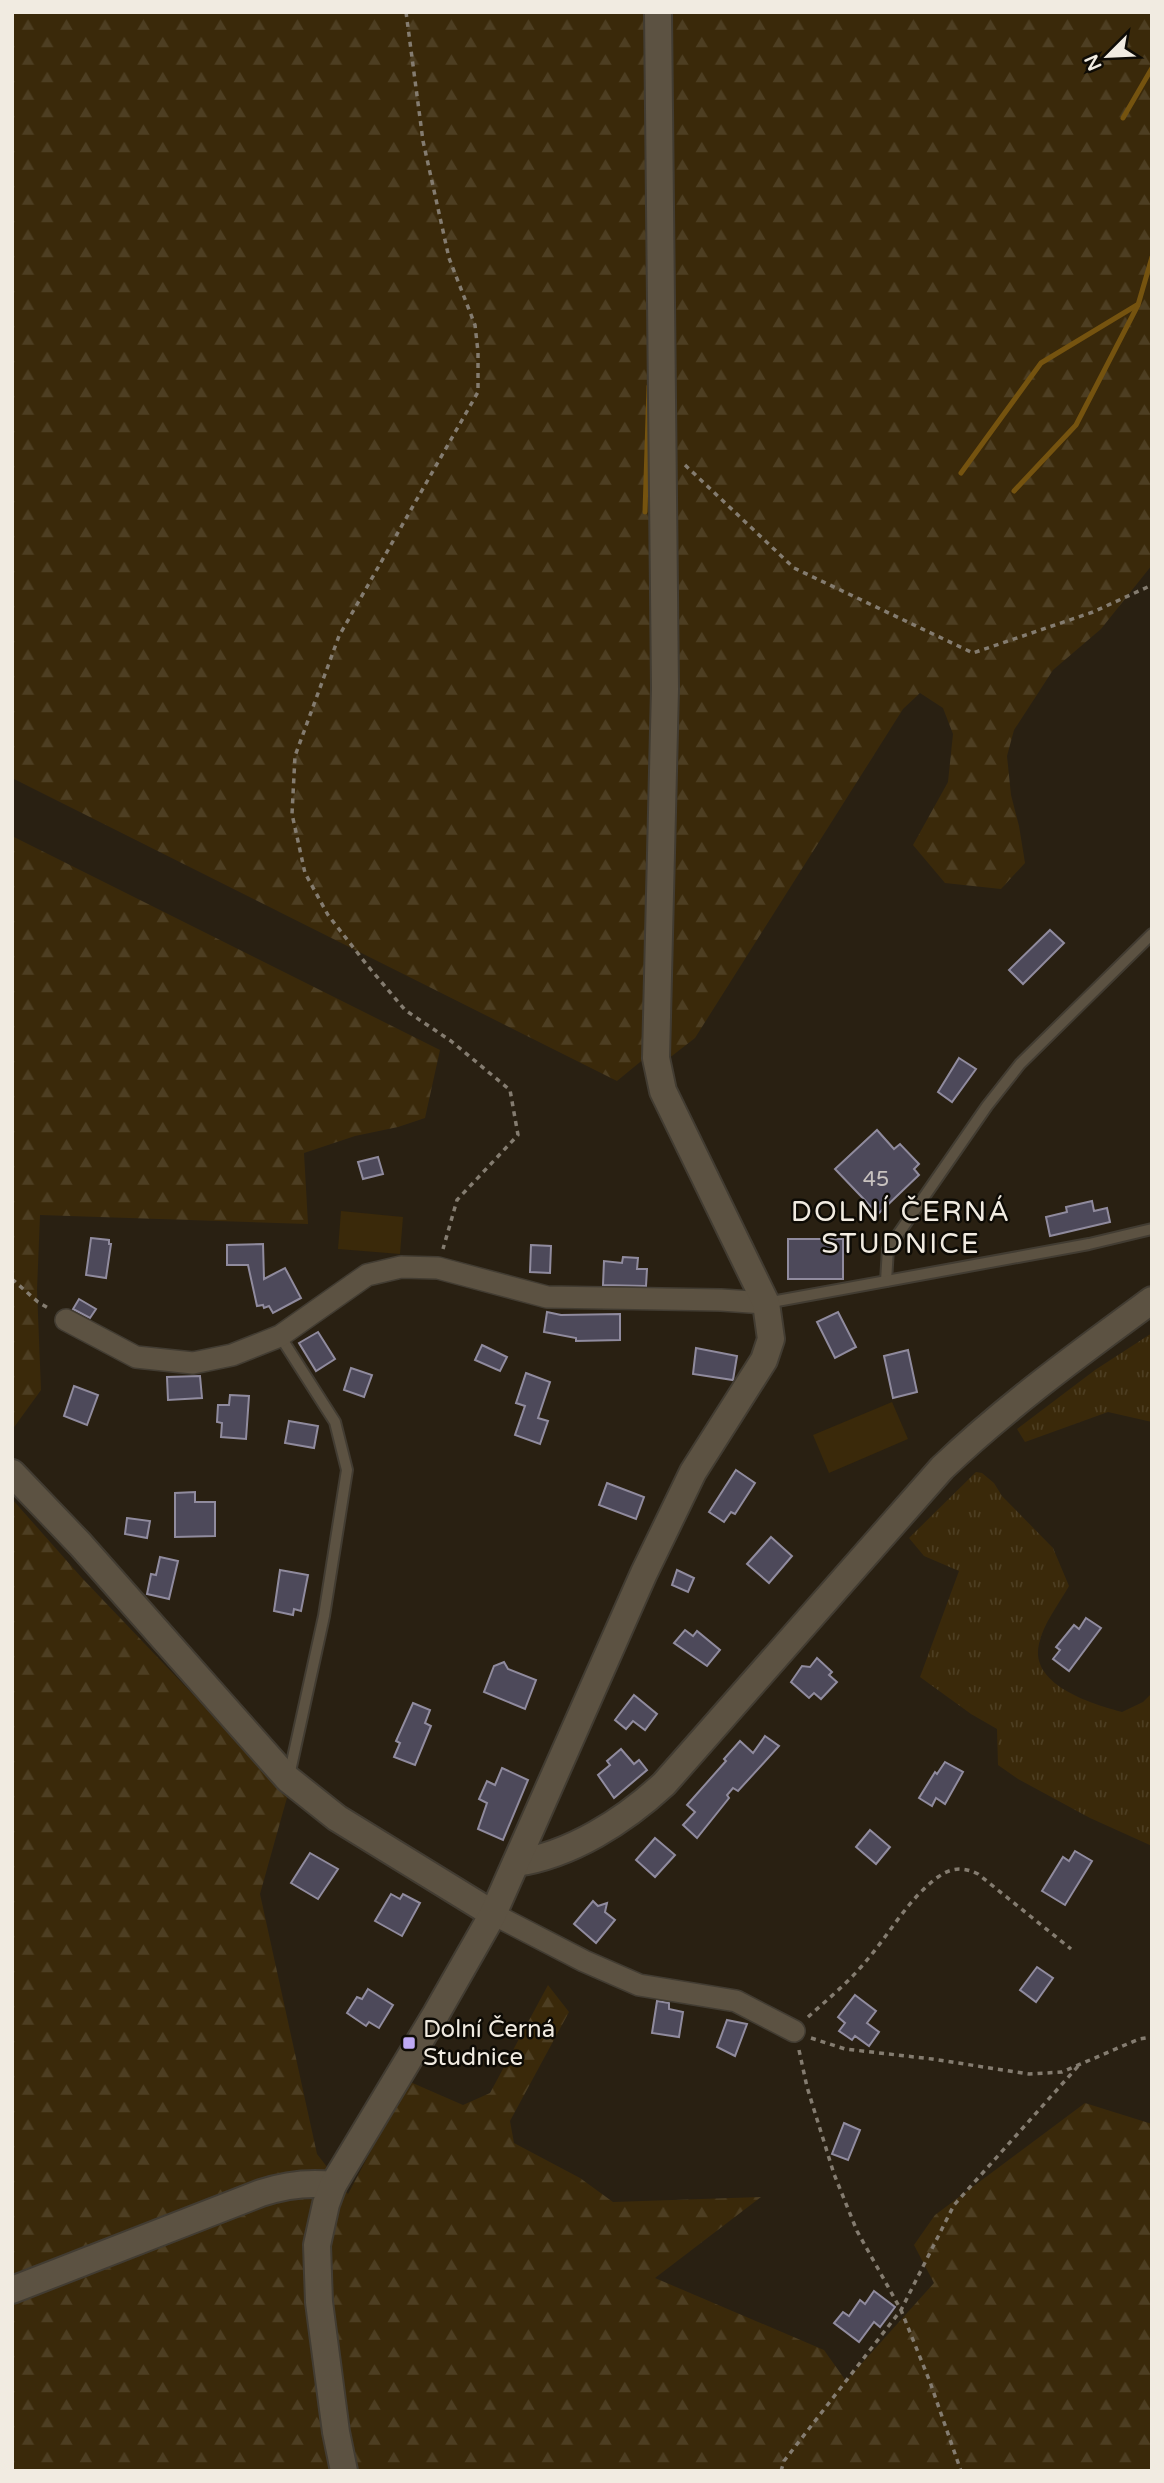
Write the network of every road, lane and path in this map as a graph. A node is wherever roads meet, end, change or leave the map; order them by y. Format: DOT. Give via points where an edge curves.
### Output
graph roads {
  1 [pos="406,12"];
  2 [pos="658,12"];
  3 [pos="661,442"];
  4 [pos="1152,585"];
  5 [pos="1152,934"];
  6 [pos="1152,1230"];
  7 [pos="438,1268"];
  8 [pos="12,1279"];
  9 [pos="886,1281"];
  10 [pos="1152,1300"];
  11 [pos="766,1303"];
  12 [pos="66,1320"];
  13 [pos="280,1336"];
  14 [pos="12,1473"];
  15 [pos="288,1779"];
  16 [pos="516,1863"];
  17 [pos="493,1914"];
  18 [pos="1071,1949"];
  19 [pos="794,2031"];
  20 [pos="1152,2037"];
  21 [pos="1080,2064"];
  22 [pos="332,2185"];
  23 [pos="12,2290"];
  24 [pos="901,2310"];
  25 [pos="344,2471"];
  26 [pos="781,2471"];
  27 [pos="961,2471"];
  1 -- 7 [label="path" via="423,141 449,258 475,325 478,391 339,636 295,756 292,814 305,873 328,915 367,965 405,1010 510,1090 518,1135 457,1200"];
  2 -- 3 [label="street"];
  3 -- 4 [label="path" via="794,568 973,653"];
  3 -- 11 [label="street" via="665,689 656,1058 663,1091"];
  5 -- 9 [label="lane" via="1020,1064 987,1106 888,1249"];
  6 -- 9 [label="lane"];
  7 -- 11 [label="street" via="547,1297"];
  7 -- 13 [label="street" via="401,1267 367,1275"];
  8 -- 12 [label="path"];
  9 -- 11 [label="lane"];
  10 -- 16 [label="street" via="1035,1387 942,1468 644,1802 556,1854"];
  11 -- 16 [label="street" via="771,1339 764,1360 693,1472"];
  12 -- 13 [label="street" via="136,1357 192,1363 232,1356"];
  13 -- 15 [label="lane" via="335,1422 347,1470 324,1616"];
  14 -- 15 [label="street"];
  15 -- 17 [label="street" via="337,1818"];
  16 -- 17 [label="street"];
  17 -- 19 [label="street" via="639,1984 736,2001"];
  17 -- 22 [label="street"];
  18 -- 19 [label="path" via="978,1874 957,1868 938,1876 866,1961"];
  19 -- 21 [label="path" via="845,2049 1019,2073 1062,2072"];
  19 -- 24 [label="path" via="834,2174 857,2231"];
  20 -- 21 [label="path"];
  21 -- 24 [label="path" via="954,2205"];
  22 -- 23 [label="street" via="283,2186 261,2193"];
  22 -- 25 [label="street" via="317,2245 319,2302"];
  24 -- 26 [label="path" via="784,2461"];
  24 -- 27 [label="path"];
}
